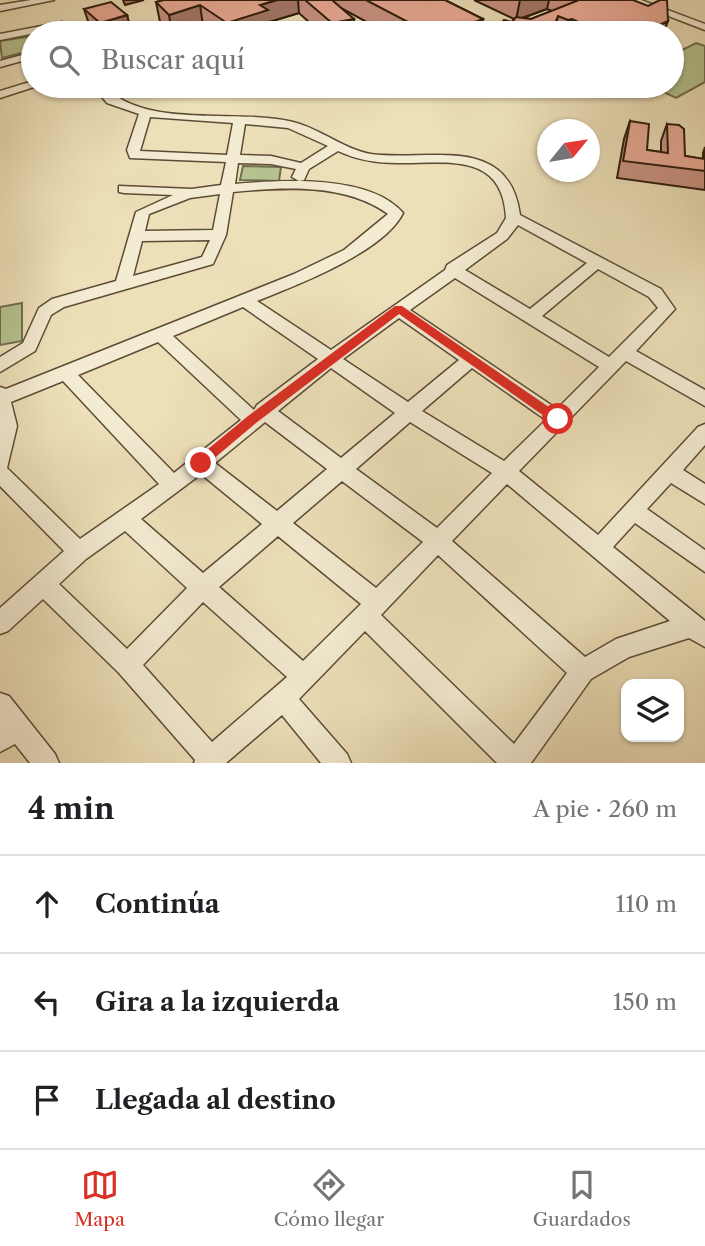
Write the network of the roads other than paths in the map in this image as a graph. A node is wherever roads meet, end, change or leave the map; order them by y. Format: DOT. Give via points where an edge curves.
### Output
graph roads {
  1 [pos="632,0"];
  2 [pos="645,0"];
  3 [pos="0,8"];
  4 [pos="59,14"];
  5 [pos="41,21"];
  6 [pos="705,24"];
  7 [pos="21,29"];
  8 [pos="0,37"];
  9 [pos="21,58"];
  10 [pos="0,64"];
  11 [pos="21,88"];
  12 [pos="0,95"];
  13 [pos="110,98"];
  14 [pos="145,113"];
  15 [pos="240,118"];
  16 [pos="339,145"];
  17 [pos="231,158"];
  18 [pos="303,167"];
  19 [pos="296,186"];
  20 [pos="124,189"];
  21 [pos="226,190"];
  22 [pos="197,192"];
  23 [pos="513,216"];
  24 [pos="219,235"];
  25 [pos="136,236"];
  26 [pos="596,262"];
  27 [pos="452,269"];
  28 [pos="123,284"];
  29 [pos="243,299"];
  30 [pos="398,309"];
  31 [pos="531,317"];
  32 [pos="161,335"];
  33 [pos="471,359"];
  34 [pos="619,359"];
  35 [pos="330,360"];
  36 [pos="0,365"];
  37 [pos="67,374"];
  38 [pos="1,396"];
  39 [pos="705,399"];
  40 [pos="410,413"];
  41 [pos="258,415"];
  42 [pos="558,419"];
  43 [pos="705,432"];
  44 [pos="0,463"];
  45 [pos="201,463"];
  46 [pos="341,469"];
  47 [pos="669,471"];
  48 [pos="506,472"];
  49 [pos="0,473"];
  50 [pos="173,485"];
  51 [pos="705,495"];
  52 [pos="634,511"];
  53 [pos="127,520"];
  54 [pos="278,526"];
  55 [pos="437,541"];
  56 [pos="598,549"];
  57 [pos="79,552"];
  58 [pos="705,562"];
  59 [pos="43,584"];
  60 [pos="203,587"];
  61 [pos="370,608"];
  62 [pos="0,623"];
  63 [pos="698,631"];
  64 [pos="127,665"];
  65 [pos="583,671"];
  66 [pos="303,676"];
  67 [pos="283,698"];
  68 [pos="0,705"];
  69 [pos="8,734"];
  70 [pos="209,761"];
  71 [pos="46,763"];
  72 [pos="338,763"];
  73 [pos="515,763"];
  1 -- 6 [label="street"];
  2 -- 6 [label="street"];
  3 -- 4 [label="street"];
  4 -- 5 [label="street"];
  7 -- 8 [label="street"];
  9 -- 10 [label="street"];
  11 -- 12 [label="street"];
  13 -- 14 [label="street"];
  14 -- 15 [label="street"];
  14 -- 17 [label="street" via="135,155"];
  15 -- 16 [label="street" via="289,124"];
  15 -- 17 [label="street"];
  16 -- 18 [label="street"];
  16 -- 23 [label="street" via="367,157 484,164 502,181"];
  17 -- 18 [label="street"];
  17 -- 21 [label="street"];
  18 -- 19 [label="street"];
  19 -- 21 [label="street"];
  19 -- 29 [label="street" via="355,192 382,203 396,216 349,253"];
  20 -- 22 [label="street"];
  21 -- 22 [label="street"];
  21 -- 24 [label="street"];
  22 -- 25 [label="street" via="143,212"];
  23 -- 26 [label="street"];
  23 -- 27 [label="street" via="511,227 502,236"];
  24 -- 25 [label="street"];
  24 -- 28 [label="street" via="208,260"];
  25 -- 28 [label="street"];
  26 -- 31 [label="street"];
  26 -- 34 [label="street" via="655,293 667,309"];
  27 -- 30 [label="street"];
  27 -- 31 [label="street"];
  28 -- 36 [label="street" via="51,308 29,347"];
  29 -- 32 [label="street"];
  29 -- 35 [label="street"];
  30 -- 33 [label="street"];
  30 -- 35 [label="street"];
  31 -- 34 [label="street"];
  32 -- 37 [label="street"];
  32 -- 41 [label="street"];
  33 -- 40 [label="street"];
  33 -- 42 [label="street"];
  34 -- 39 [label="street"];
  34 -- 42 [label="street"];
  35 -- 40 [label="street"];
  35 -- 41 [label="street"];
  37 -- 38 [label="street"];
  37 -- 50 [label="street"];
  38 -- 44 [label="street" via="8,426"];
  40 -- 46 [label="street"];
  40 -- 48 [label="street"];
  41 -- 45 [label="street"];
  41 -- 46 [label="street"];
  42 -- 48 [label="street"];
  43 -- 47 [label="street"];
  45 -- 50 [label="street"];
  45 -- 54 [label="street"];
  46 -- 54 [label="street"];
  46 -- 55 [label="street"];
  47 -- 51 [label="street"];
  47 -- 52 [label="street"];
  48 -- 55 [label="street"];
  48 -- 56 [label="street"];
  49 -- 57 [label="street"];
  50 -- 53 [label="street"];
  52 -- 56 [label="street"];
  52 -- 58 [label="street"];
  53 -- 57 [label="street"];
  53 -- 60 [label="street"];
  54 -- 60 [label="street"];
  54 -- 61 [label="street"];
  55 -- 61 [label="street"];
  55 -- 65 [label="street"];
  56 -- 63 [label="street"];
  57 -- 59 [label="street"];
  59 -- 62 [label="street"];
  59 -- 64 [label="street"];
  60 -- 64 [label="street"];
  60 -- 66 [label="street"];
  61 -- 66 [label="street"];
  61 -- 73 [label="street"];
  63 -- 65 [label="street" via="624,647"];
  64 -- 70 [label="street"];
  65 -- 73 [label="street"];
  66 -- 67 [label="street"];
  67 -- 70 [label="street"];
  67 -- 72 [label="street"];
  68 -- 69 [label="street"];
  69 -- 71 [label="street"];
}
